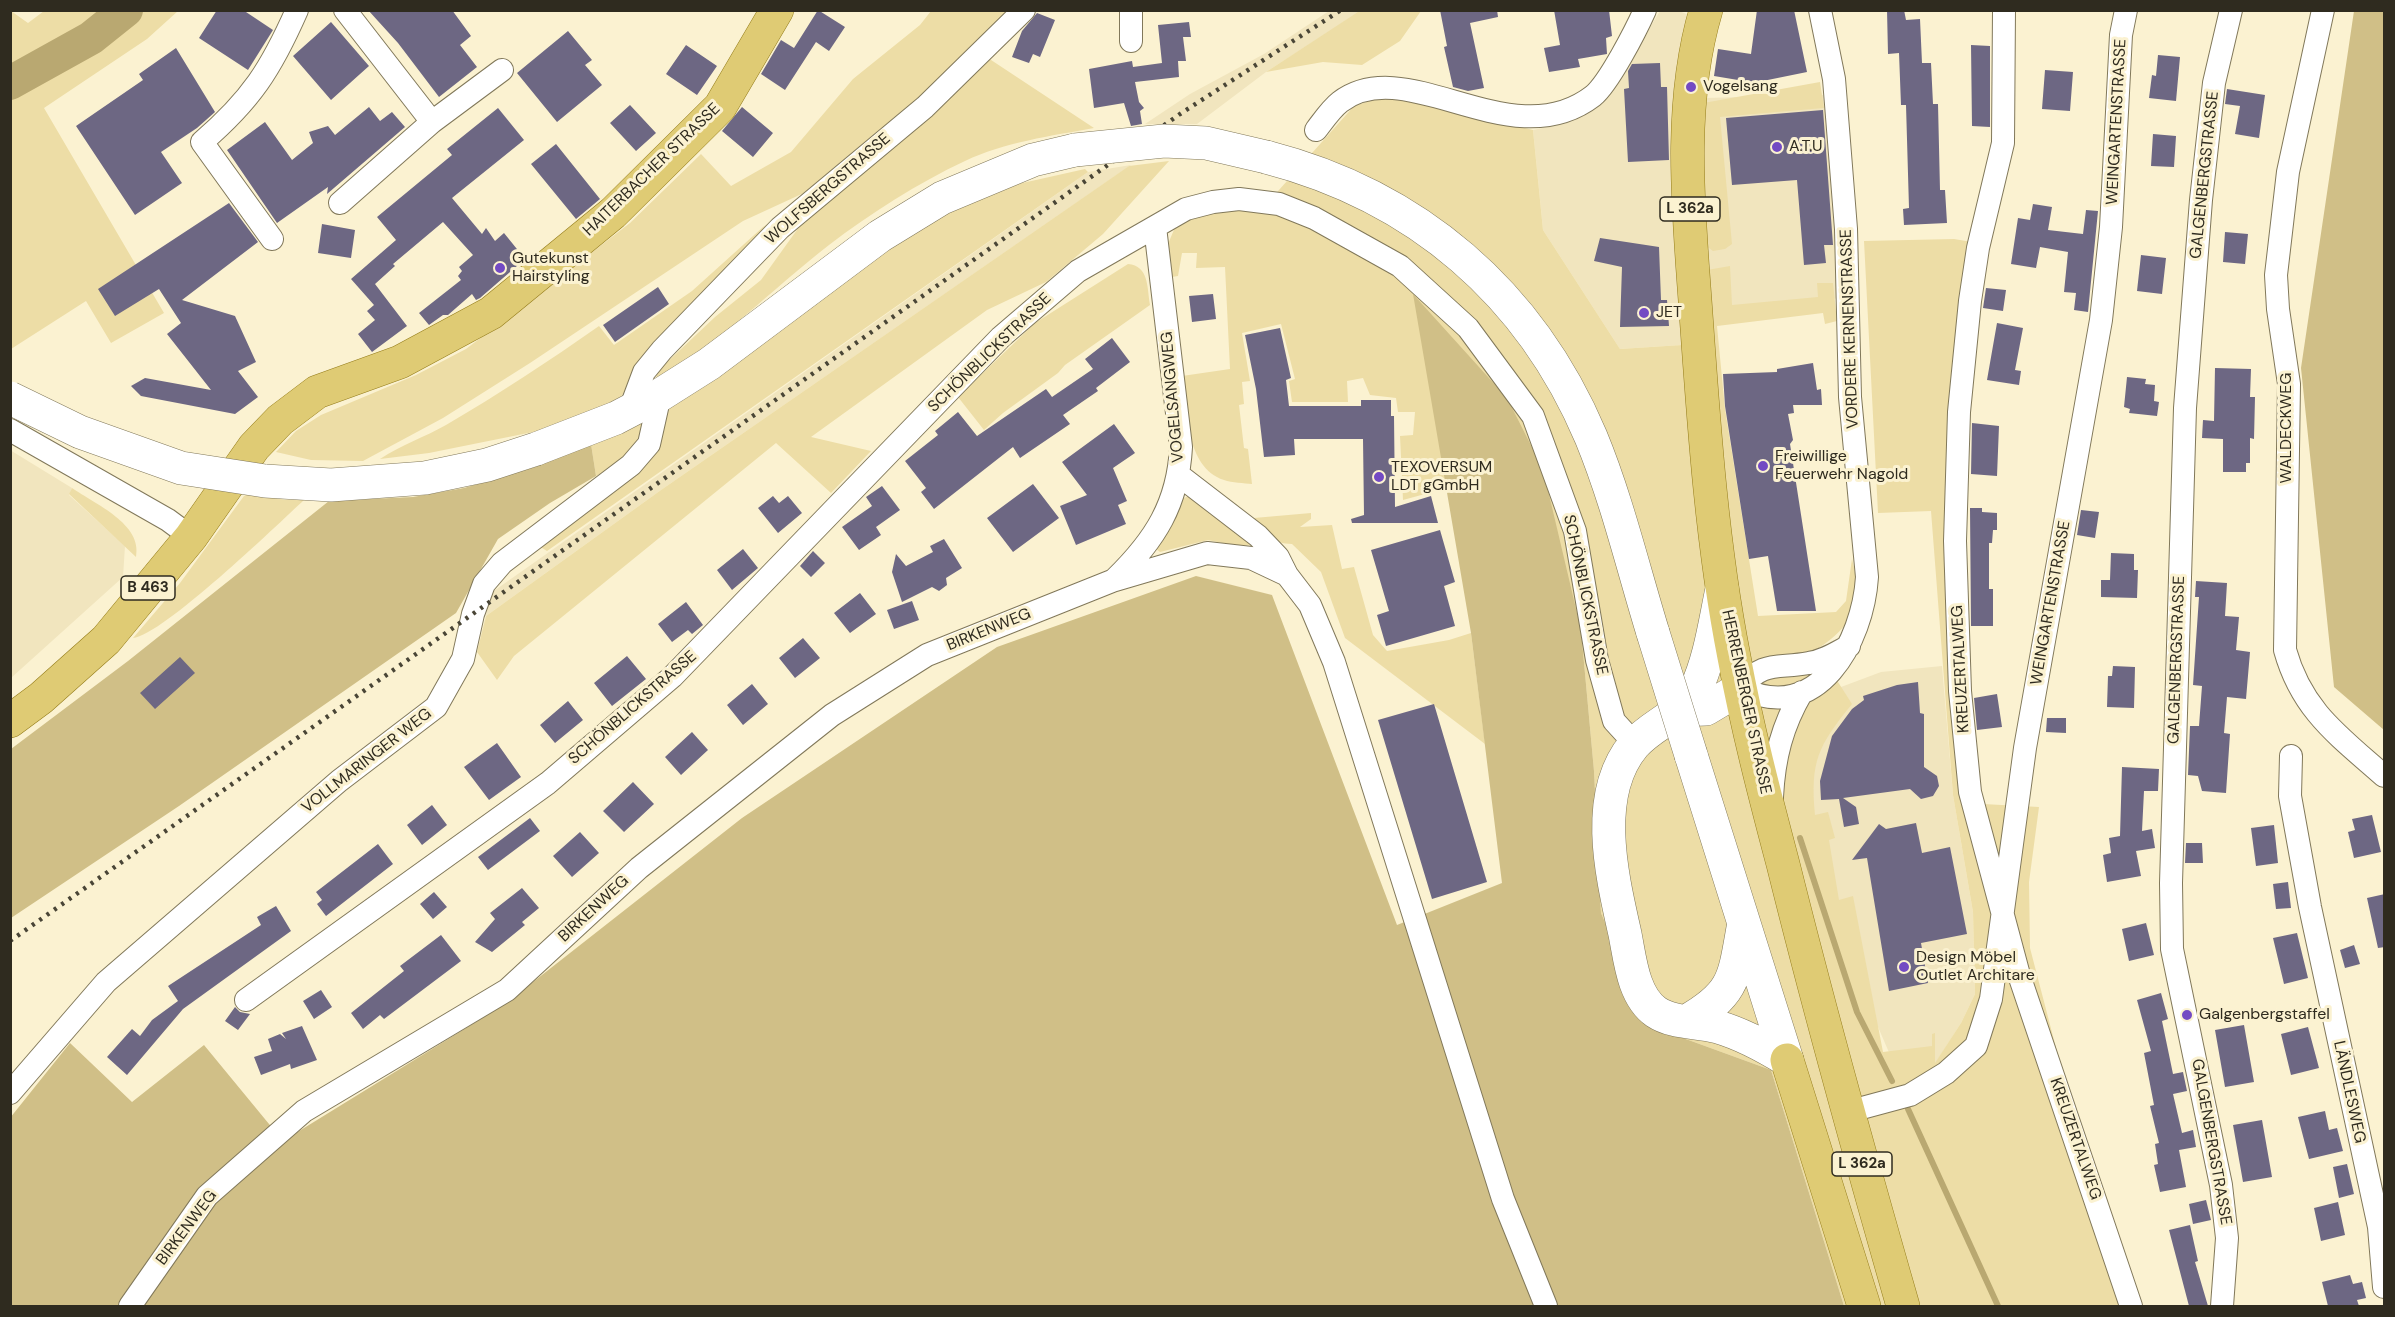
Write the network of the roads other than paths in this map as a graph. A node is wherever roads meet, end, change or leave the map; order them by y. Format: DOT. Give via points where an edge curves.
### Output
graph roads {
  1 [pos="297,10"];
  2 [pos="345,10"];
  3 [pos="777,10"];
  4 [pos="1024,10"];
  5 [pos="1131,10"];
  6 [pos="1645,10"];
  7 [pos="1706,10"];
  8 [pos="1820,10"];
  9 [pos="2004,10"];
  10 [pos="2126,10"];
  11 [pos="2231,10"];
  12 [pos="2323,10"];
  13 [pos="1131,40"];
  14 [pos="502,70"];
  15 [pos="432,122"];
  16 [pos="1316,130"];
  17 [pos="340,203"];
  18 [pos="1155,227"];
  19 [pos="272,239"];
  20 [pos="652,383"];
  21 [pos="10,398"];
  22 [pos="10,430"];
  23 [pos="1179,476"];
  24 [pos="191,537"];
  25 [pos="1287,575"];
  26 [pos="1112,581"];
  27 [pos="1723,584"];
  28 [pos="1849,646"];
  29 [pos="1741,688"];
  30 [pos="1802,692"];
  31 [pos="1687,701"];
  32 [pos="10,721"];
  33 [pos="1635,744"];
  34 [pos="2291,756"];
  35 [pos="2385,776"];
  36 [pos="1772,819"];
  37 [pos="2003,912"];
  38 [pos="1744,923"];
  39 [pos="246,1000"];
  40 [pos="1687,1021"];
  41 [pos="1787,1060"];
  42 [pos="10,1093"];
  43 [pos="1847,1112"];
  44 [pos="2385,1287"];
  45 [pos="130,1306"];
  46 [pos="1546,1306"];
  47 [pos="1864,1306"];
  48 [pos="1903,1306"];
  49 [pos="2131,1306"];
  50 [pos="2222,1306"];
  1 -- 19 [label="street" via="253,92 202,142"];
  2 -- 15 [label="street"];
  3 -- 24 [label="main road, HAITERBACHER STRASSE / B 463" via="720,107 613,213 491,313 400,362 317,392 280,420 254,447"];
  4 -- 20 [label="street, WOLFSBERGSTRASSE" via="925,107 780,228 662,350"];
  5 -- 13 [label="street"];
  6 -- 16 [label="street" via="1594,95 1568,110 1534,117 1488,112 1423,94 1383,88 1364,90 1339,102"];
  7 -- 27 [label="main road, HERRENBERGER STRASSE / L 362a" via="1691,87 1688,144 1701,388"];
  8 -- 28 [label="street, VORDERE KERNENSTRASSE" via="1834,79 1846,229 1850,397 1868,577 1859,626"];
  9 -- 37 [label="street, KREUZERTALWEG" via="2003,143 1978,248 1970,301 1959,412 1955,541 1960,691 1970,792"];
  10 -- 37 [label="street, WEINGARTENSTRASSE" via="2101,320 2025,748"];
  11 -- 50 [label="street, GALGENBERGSTRASSE" via="2214,83 2186,396 2171,883 2172,949 2221,1185 2228,1238"];
  12 -- 35 [label="street, WALDECKWEG" via="2288,172 2276,275 2289,384 2285,650 2292,677 2321,719"];
  14 -- 15 [label="street"];
  15 -- 17 [label="street"];
  18 -- 23 [label="street, VOGELSANGWEG" via="1181,447"];
  18 -- 33 [label="street, SCHÖNBLICKSTRASSE" via="1186,209 1213,202 1239,199 1279,204 1314,218 1400,266 1468,328 1533,416 1575,531 1597,660 1614,721"];
  18 -- 39 [label="street, SCHÖNBLICKSTRASSE" via="1078,272 1009,330 672,677 548,783"];
  20 -- 21 [label="main road, bridge" via="629,412 487,465 425,478 331,485 265,481 181,468 80,432"];
  20 -- 38 [label="main road, bridge" via="709,364 880,236 942,198 1033,160 1075,150 1164,141 1206,144 1307,168 1389,203 1463,256 1500,292 1562,376 1591,438"];
  20 -- 42 [label="street, VOLLMARINGER WEG" via="649,444 631,465 502,563 484,584 463,659 436,707 339,781 105,982"];
  22 -- 24 [label="street"];
  23 -- 25 [label="street" via="1258,536 1278,557"];
  23 -- 26 [label="street, VOGELSANGWEG" via="1161,524 1138,556"];
  24 -- 32 [label="main road, HAITERBACHER STRASSE / B 463" via="106,640"];
  25 -- 26 [label="street, BIRKENWEG" via="1251,558 1207,553"];
  25 -- 46 [label="street" via="1310,605 1334,662 1503,1199"];
  26 -- 45 [label="street, BIRKENWEG" via="927,655 832,715 639,867 507,990 304,1111 207,1196"];
  27 -- 29 [label="main road, HERRENBERGER STRASSE / L 362a"];
  27 -- 31 [label="main road" via="1713,629"];
  28 -- 29 [label="street" via="1826,659 1765,668 1752,674"];
  28 -- 30 [label="street, VORDERE KERNENSTRASSE" via="1822,680"];
  29 -- 30 [label="street, VORDERE KERNENSTRASSE" via="1756,696 1775,698"];
  29 -- 31 [label="main road" via="1706,709"];
  29 -- 36 [label="main road, HERRENBERGER STRASSE / L 362a"];
  30 -- 36 [label="street, VORDERE KERNENSTRASSE" via="1786,719 1777,753"];
  31 -- 33 [label="main road"];
  33 -- 40 [label="main road" via="1612,790 1609,843 1616,894 1632,972 1642,996 1656,1012"];
  34 -- 44 [label="street, LÄNDLESWEG" via="2292,807 2314,930 2379,1227"];
  36 -- 43 [label="main road, HERRENBERGER STRASSE / L 362a"];
  37 -- 43 [label="street, WEINGARTENSTRASSE" via="1991,999 1976,1046 1946,1073 1910,1095"];
  37 -- 49 [label="street, KREUZERTALWEG" via="2019,975"];
  38 -- 40 [label="main road" via="1737,966 1726,992 1713,1006"];
  38 -- 41 [label="main road"];
  40 -- 41 [label="main road" via="1718,1027"];
  41 -- 47 [label="main road"];
  43 -- 48 [label="main road, HERRENBERGER STRASSE / L 362a"];
}
